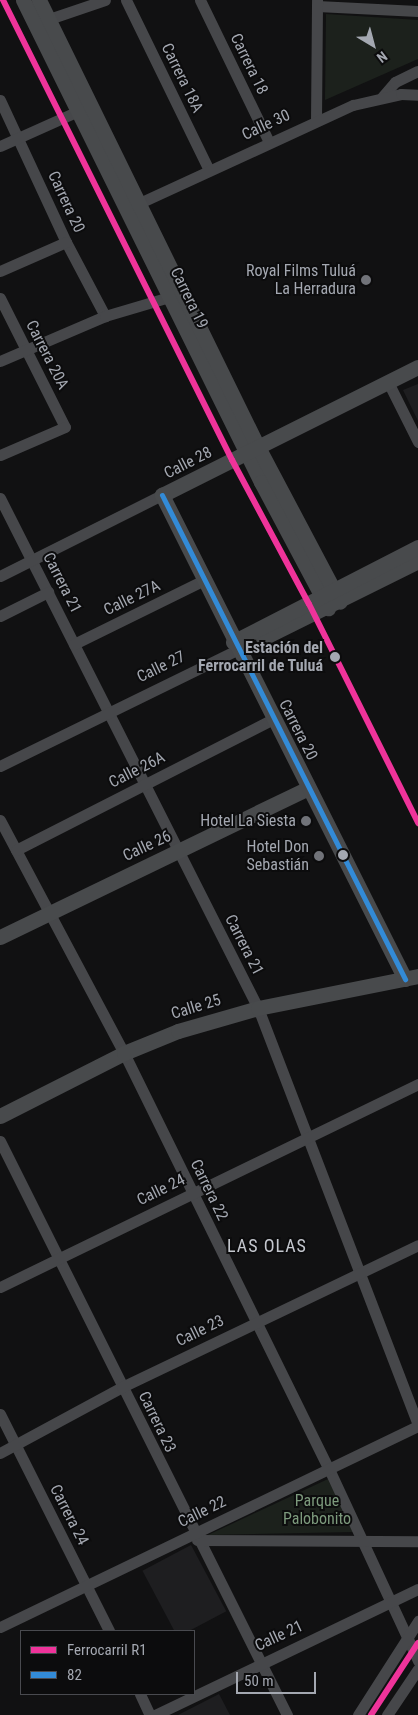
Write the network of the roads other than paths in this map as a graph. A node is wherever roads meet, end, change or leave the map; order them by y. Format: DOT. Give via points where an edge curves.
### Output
graph roads {
  1 [pos="23,0"];
  2 [pos="40,0"];
  3 [pos="106,0"];
  4 [pos="126,0"];
  5 [pos="200,0"];
  6 [pos="317,3"];
  7 [pos="418,11"];
  8 [pos="49,19"];
  9 [pos="418,71"];
  10 [pos="418,95"];
  11 [pos="382,97"];
  12 [pos="0,100"];
  13 [pos="84,109"];
  14 [pos="316,120"];
  15 [pos="17,138"];
  16 [pos="268,142"];
  17 [pos="0,146"];
  18 [pos="209,170"];
  19 [pos="132,206"];
  20 [pos="66,242"];
  21 [pos="0,271"];
  22 [pos="169,297"];
  23 [pos="0,298"];
  24 [pos="105,316"];
  25 [pos="27,350"];
  26 [pos="0,361"];
  27 [pos="418,367"];
  28 [pos="388,382"];
  29 [pos="418,442"];
  30 [pos="252,449"];
  31 [pos="0,455"];
  32 [pos="162,495"];
  33 [pos="0,498"];
  34 [pos="418,547"];
  35 [pos="32,560"];
  36 [pos="418,561"];
  37 [pos="0,576"];
  38 [pos="204,580"];
  39 [pos="48,592"];
  40 [pos="331,600"];
  41 [pos="0,616"];
  42 [pos="74,644"];
  43 [pos="235,646"];
  44 [pos="108,712"];
  45 [pos="273,719"];
  46 [pos="0,766"];
  47 [pos="144,784"];
  48 [pos="308,788"];
  49 [pos="0,820"];
  50 [pos="16,850"];
  51 [pos="178,851"];
  52 [pos="48,913"];
  53 [pos="0,937"];
  54 [pos="412,978"];
  55 [pos="258,1008"];
  56 [pos="124,1053"];
  57 [pos="418,1084"];
  58 [pos="0,1116"];
  59 [pos="306,1139"];
  60 [pos="0,1142"];
  61 [pos="192,1192"];
  62 [pos="418,1245"];
  63 [pos="58,1258"];
  64 [pos="358,1274"];
  65 [pos="0,1288"];
  66 [pos="256,1321"];
  67 [pos="122,1387"];
  68 [pos="0,1414"];
  69 [pos="418,1425"];
  70 [pos="16,1445"];
  71 [pos="0,1453"];
  72 [pos="329,1469"];
  73 [pos="195,1537"];
  74 [pos="363,1540"];
  75 [pos="418,1541"];
  76 [pos="86,1586"];
  77 [pos="418,1589"];
  78 [pos="392,1601"];
  79 [pos="418,1622"];
  80 [pos="0,1627"];
  81 [pos="108,1630"];
  82 [pos="407,1638"];
  83 [pos="418,1661"];
  84 [pos="260,1663"];
  85 [pos="418,1669"];
  86 [pos="140,1695"];
  87 [pos="150,1715"];
  88 [pos="155,1715"];
  89 [pos="287,1715"];
  90 [pos="358,1715"];
  91 [pos="386,1715"];
  1 -- 13 [label="main road, Carrera 19"];
  2 -- 8 [label="main road, Carrera 19"];
  3 -- 8 [label="street"];
  4 -- 18 [label="street, Carrera 18A"];
  5 -- 16 [label="street, Carrera 18"];
  6 -- 7 [label="street"];
  6 -- 14 [label="street"];
  8 -- 13 [label="main road, Carrera 19"];
  9 -- 11 [label="street, Calle 30" via="395,82"];
  10 -- 11 [label="street"];
  11 -- 14 [label="street, Calle 30"];
  12 -- 15 [label="street, Carrera 20"];
  13 -- 15 [label="street"];
  13 -- 19 [label="main road, Carrera 19"];
  14 -- 16 [label="street, Calle 30"];
  15 -- 17 [label="street"];
  15 -- 20 [label="street, Carrera 20"];
  16 -- 18 [label="street, Calle 30"];
  18 -- 19 [label="street, Calle 30"];
  19 -- 22 [label="main road, Carrera 19"];
  19 -- 30 [label="main road, Carrera 19"];
  20 -- 21 [label="street"];
  20 -- 24 [label="street, Carrera 20"];
  22 -- 24 [label="street"];
  22 -- 30 [label="main road, Carrera 19"];
  23 -- 25 [label="street, Carrera 20A"];
  24 -- 25 [label="street"];
  25 -- 26 [label="street"];
  25 -- 31 [label="street, Carrera 20A" via="66,427"];
  27 -- 28 [label="main road, Calle 28"];
  28 -- 29 [label="street"];
  28 -- 30 [label="main road, Calle 28"];
  30 -- 32 [label="main road, Calle 28"];
  30 -- 40 [label="main road, Carrera 19"];
  32 -- 35 [label="street, Calle 28"];
  32 -- 38 [label="main road, Carrera 20"];
  33 -- 35 [label="street, Carrera 21"];
  34 -- 40 [label="main road, Calle 27"];
  35 -- 37 [label="street, Calle 28"];
  35 -- 39 [label="street, Carrera 21"];
  36 -- 40 [label="main road, Calle 27"];
  38 -- 42 [label="street, Calle 27A"];
  38 -- 43 [label="main road, Carrera 20"];
  39 -- 41 [label="street"];
  39 -- 42 [label="street, Carrera 21"];
  40 -- 43 [label="main road, Calle 27"];
  42 -- 44 [label="street, Carrera 21"];
  43 -- 44 [label="street, Calle 27"];
  43 -- 45 [label="main road, Carrera 20"];
  44 -- 46 [label="street, Calle 27"];
  44 -- 47 [label="street, Carrera 21"];
  45 -- 47 [label="street, Calle 26A"];
  45 -- 48 [label="main road, Carrera 20"];
  47 -- 50 [label="street, Calle 26A"];
  47 -- 51 [label="street, Carrera 21"];
  48 -- 51 [label="main road, Calle 26"];
  48 -- 54 [label="main road, Carrera 20"];
  49 -- 50 [label="street, Carrera 22"];
  50 -- 52 [label="street, Carrera 22"];
  51 -- 52 [label="main road, Calle 26"];
  51 -- 55 [label="street, Carrera 21"];
  52 -- 53 [label="main road, Calle 26"];
  52 -- 56 [label="street, Carrera 22"];
  54 -- 55 [label="main road, Calle 25"];
  55 -- 56 [label="main road, Calle 25" via="178,1031"];
  55 -- 59 [label="street, Carrera 21"];
  56 -- 58 [label="main road, Calle 25"];
  56 -- 61 [label="street, Carrera 22"];
  57 -- 59 [label="street, Calle 24"];
  59 -- 61 [label="street, Calle 24"];
  59 -- 64 [label="street, Carrera 21"];
  60 -- 63 [label="street, Carrera 23"];
  61 -- 63 [label="street, Calle 24"];
  61 -- 66 [label="street, Carrera 22"];
  62 -- 64 [label="street, Calle 23"];
  63 -- 65 [label="street, Calle 24"];
  63 -- 67 [label="street, Carrera 23"];
  64 -- 66 [label="street, Calle 23"];
  64 -- 69 [label="street, Carrera 21"];
  66 -- 67 [label="street, Calle 23"];
  66 -- 72 [label="street, Carrera 22"];
  67 -- 70 [label="street, Calle 23"];
  67 -- 73 [label="street, Carrera 23"];
  68 -- 70 [label="street, Carrera 24"];
  69 -- 72 [label="street, Calle 22"];
  70 -- 71 [label="street, Calle 23"];
  70 -- 76 [label="street, Carrera 24"];
  72 -- 73 [label="street, Calle 22"];
  72 -- 74 [label="street, Carrera 22"];
  73 -- 74 [label="street"];
  73 -- 76 [label="street, Calle 22"];
  73 -- 84 [label="street, Carrera 23"];
  74 -- 75 [label="street"];
  74 -- 78 [label="street, Carrera 22"];
  76 -- 80 [label="street, Calle 22"];
  76 -- 81 [label="street, Carrera 24"];
  77 -- 78 [label="street, Calle 21"];
  78 -- 82 [label="street, Carrera 22"];
  78 -- 84 [label="street, Calle 21"];
  79 -- 82 [label="street"];
  82 -- 83 [label="street, Carrera 22"];
  82 -- 90 [label="street"];
  84 -- 88 [label="street, Calle 21"];
  84 -- 89 [label="street, Carrera 23"];
  85 -- 91 [label="street"];
  86 -- 87 [label="street"];
}
